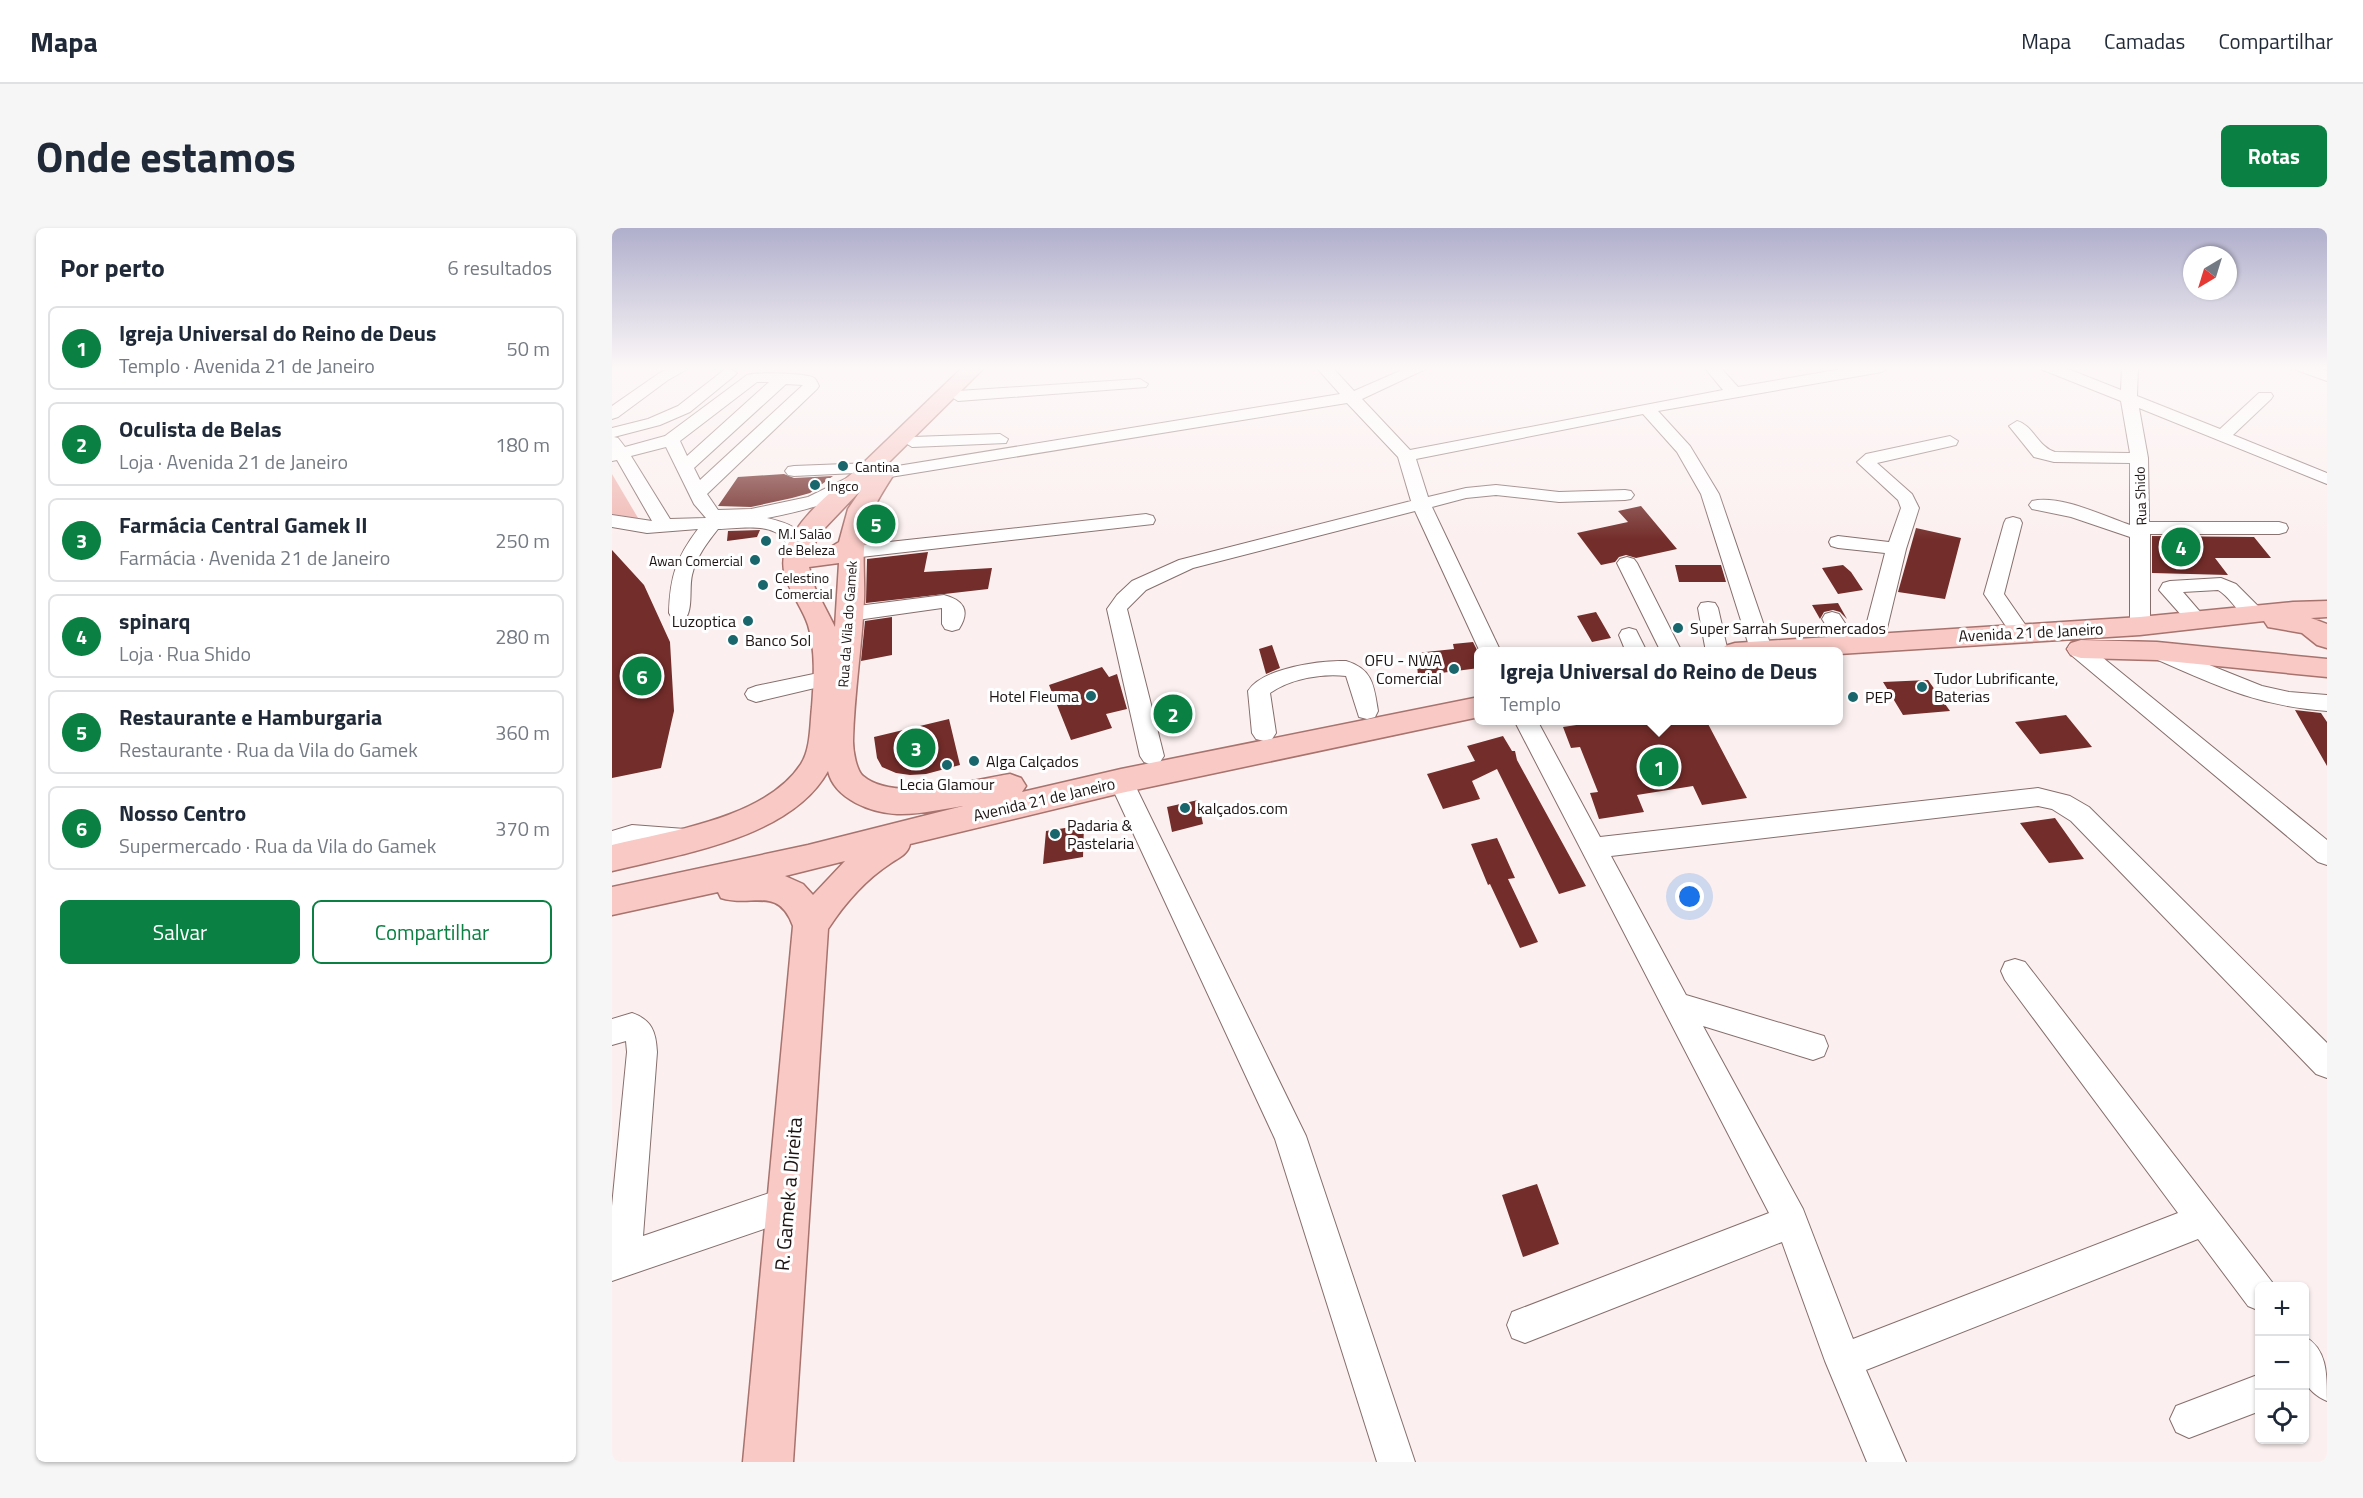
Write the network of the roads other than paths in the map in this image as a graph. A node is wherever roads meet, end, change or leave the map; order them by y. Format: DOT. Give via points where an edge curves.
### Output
graph roads {
  1 [pos="672,425"];
  2 [pos="691,425"];
  3 [pos="732,425"];
  4 [pos="770,425"];
  5 [pos="919,425"];
  6 [pos="929,425"];
  7 [pos="1178,425"];
  8 [pos="1378,425"];
  9 [pos="1564,425"];
  10 [pos="1662,425"];
  11 [pos="2133,425"];
  12 [pos="2192,425"];
  13 [pos="2234,425"];
  14 [pos="2017,426"];
  15 [pos="1065,437"];
  16 [pos="2221,437"];
  17 [pos="671,440"];
  18 [pos="1950,441"];
  19 [pos="912,442"];
  20 [pos="619,447"];
  21 [pos="1406,456"];
  22 [pos="2139,458"];
  23 [pos="685,467"];
  24 [pos="794,471"];
  25 [pos="871,473"];
  26 [pos="2327,479"];
  27 [pos="697,493"];
  28 [pos="1625,495"];
  29 [pos="1421,504"];
  30 [pos="2037,505"];
  31 [pos="1146,520"];
  32 [pos="612,521"];
  33 [pos="2013,523"];
  34 [pos="712,524"];
  35 [pos="673,525"];
  36 [pos="2278,528"];
  37 [pos="2141,531"];
  38 [pos="1838,542"];
  39 [pos="852,547"];
  40 [pos="1896,549"];
  41 [pos="797,551"];
  42 [pos="1627,563"];
  43 [pos="1708,608"];
  44 [pos="2327,609"];
  45 [pos="679,613"];
  46 [pos="850,614"];
  47 [pos="2254,614"];
  48 [pos="1832,619"];
  49 [pos="2190,621"];
  50 [pos="952,624"];
  51 [pos="2140,626"];
  52 [pos="2022,633"];
  53 [pos="2327,639"];
  54 [pos="2327,646"];
  55 [pos="1489,647"];
  56 [pos="1670,647"];
  57 [pos="1716,647"];
  58 [pos="1747,647"];
  59 [pos="1853,648"];
  60 [pos="2078,649"];
  61 [pos="2157,651"];
  62 [pos="2327,668"];
  63 [pos="828,678"];
  64 [pos="1474,692"];
  65 [pos="756,694"];
  66 [pos="2327,703"];
  67 [pos="1474,708"];
  68 [pos="1367,711"];
  69 [pos="1528,725"];
  70 [pos="1264,732"];
  71 [pos="1152,756"];
  72 [pos="1044,781"];
  73 [pos="1121,781"];
  74 [pos="925,827"];
  75 [pos="686,839"];
  76 [pos="612,841"];
  77 [pos="1593,848"];
  78 [pos="2327,855"];
  79 [pos="612,858"];
  80 [pos="612,880"];
  81 [pos="612,902"];
  82 [pos="811,926"];
  83 [pos="2015,971"];
  84 [pos="1676,1005"];
  85 [pos="612,1032"];
  86 [pos="1813,1046"];
  87 [pos="2327,1064"];
  88 [pos="787,1204"];
  89 [pos="2204,1220"];
  90 [pos="1791,1221"];
  91 [pos="618,1262"];
  92 [pos="2255,1289"];
  93 [pos="1525,1325"];
  94 [pos="1843,1361"];
  95 [pos="2255,1394"];
  96 [pos="2189,1419"];
  97 [pos="768,1462"];
  98 [pos="1396,1462"];
  99 [pos="1887,1462"];
  1 -- 20 [label="street"];
  2 -- 17 [label="street"];
  3 -- 23 [label="street"];
  4 -- 27 [label="street"];
  5 -- 25 [label="main road, Rua da Vila do Gamek"];
  6 -- 19 [label="main road, Rua da Vila do Gamek"];
  7 -- 25 [label="street"];
  8 -- 21 [label="street"];
  9 -- 21 [label="street"];
  10 -- 58 [label="street" via="1684,450 1710,494"];
  11 -- 22 [label="street, Rua Shido"];
  12 -- 16 [label="street"];
  13 -- 16 [label="street"];
  14 -- 22 [label="street" via="2040,453 2054,457"];
  15 -- 19 [label="street" via="1066,431 988,440"];
  16 -- 26 [label="street"];
  17 -- 20 [label="street"];
  17 -- 23 [label="street"];
  18 -- 40 [label="street" via="1866,462 1909,503"];
  19 -- 25 [label="main road, Rua da Vila do Gamek"];
  20 -- 35 [label="street"];
  21 -- 29 [label="street"];
  22 -- 37 [label="street, Rua Shido"];
  23 -- 27 [label="street"];
  24 -- 25 [label="street"];
  25 -- 27 [label="street" via="810,502 731,517 710,513"];
  25 -- 39 [label="main road, Rua da Vila do Gamek"];
  25 -- 41 [label="main road, Rua da Vila do Gamek" via="811,528"];
  28 -- 29 [label="street" via="1559,497 1496,490"];
  29 -- 55 [label="street"];
  29 -- 71 [label="street" via="1186,564 1135,586 1117,609"];
  30 -- 37 [label="street" via="2091,517 2111,527"];
  31 -- 39 [label="street"];
  32 -- 35 [label="street" via="647,527"];
  33 -- 52 [label="street" via="1994,594"];
  34 -- 35 [label="street"];
  34 -- 41 [label="street" via="765,523 780,527 793,536"];
  34 -- 45 [label="street" via="683,565"];
  36 -- 37 [label="street"];
  37 -- 51 [label="street, Rua Shido"];
  38 -- 40 [label="street"];
  39 -- 41 [label="main road" via="823,560 802,558"];
  39 -- 46 [label="main road, Rua da Vila do Gamek"];
  40 -- 59 [label="street"];
  41 -- 63 [label="main road, Rua da Vila do Gamek" via="795,571 821,625"];
  42 -- 56 [label="street"];
  43 -- 57 [label="street"];
  44 -- 47 [label="main road, Avenida 21 de Janeiro"];
  46 -- 50 [label="street" via="944,601 954,605"];
  46 -- 72 [label="main road, Rua da Vila do Gamek" via="838,744 845,776 853,785 880,799 919,801"];
  47 -- 49 [label="main road, Avenida 21 de Janeiro"];
  47 -- 49 [label="street" via="2221,584 2170,587"];
  48 -- 59 [label="street"];
  49 -- 51 [label="main road, Avenida 21 de Janeiro"];
  49 -- 53 [label="main road" via="2291,622 2310,627"];
  51 -- 52 [label="main road, Avenida 21 de Janeiro"];
  52 -- 59 [label="main road, Avenida 21 de Janeiro"];
  54 -- 61 [label="main road" via="2322,651 2296,656"];
  59 -- 60 [label="main road, Avenida 21 de Janeiro"];
  60 -- 61 [label="main road, Avenida 21 de Janeiro"];
  60 -- 78 [label="street"];
  61 -- 62 [label="main road, Avenida 21 de Janeiro"];
  61 -- 66 [label="street" via="2270,696"];
  63 -- 65 [label="street"];
  63 -- 75 [label="main road, Rua da Vila do Gamek" via="822,749 804,783 770,810"];
  64 -- 68 [label="main road, Avenida 21 de Janeiro"];
  67 -- 73 [label="main road, Avenida 21 de Janeiro"];
  68 -- 70 [label="main road, Avenida 21 de Janeiro"];
  68 -- 70 [label="street" via="1359,678 1350,669 1337,667 1298,674 1276,679 1259,691"];
  69 -- 77 [label="street"];
  70 -- 71 [label="main road, Avenida 21 de Janeiro"];
  71 -- 72 [label="main road, Avenida 21 de Janeiro"];
  72 -- 80 [label="main road, Avenida 21 de Janeiro"];
  73 -- 74 [label="main road, Avenida 21 de Janeiro"];
  73 -- 98 [label="street" via="1284,1120"];
  74 -- 81 [label="main road, Avenida 21 de Janeiro"];
  74 -- 82 [label="main road" via="871,858 842,882"];
  75 -- 76 [label="street" via="632,835"];
  75 -- 79 [label="main road, Rua da Vila do Gamek"];
  77 -- 84 [label="street"];
  77 -- 87 [label="street" via="2052,798 2080,814"];
  81 -- 82 [label="main road" via="736,887 777,888 792,894 805,908"];
  82 -- 88 [label="main road, R. Gamek a Direita"];
  83 -- 89 [label="street"];
  84 -- 86 [label="street"];
  84 -- 90 [label="street"];
  85 -- 91 [label="street" via="632,1026 641,1035 642,1052"];
  88 -- 91 [label="street"];
  88 -- 97 [label="main road, R. Gamek a Direita"];
  89 -- 92 [label="street"];
  89 -- 94 [label="street"];
  90 -- 93 [label="street"];
  90 -- 94 [label="street"];
  94 -- 99 [label="street"];
  95 -- 96 [label="street"];
}
